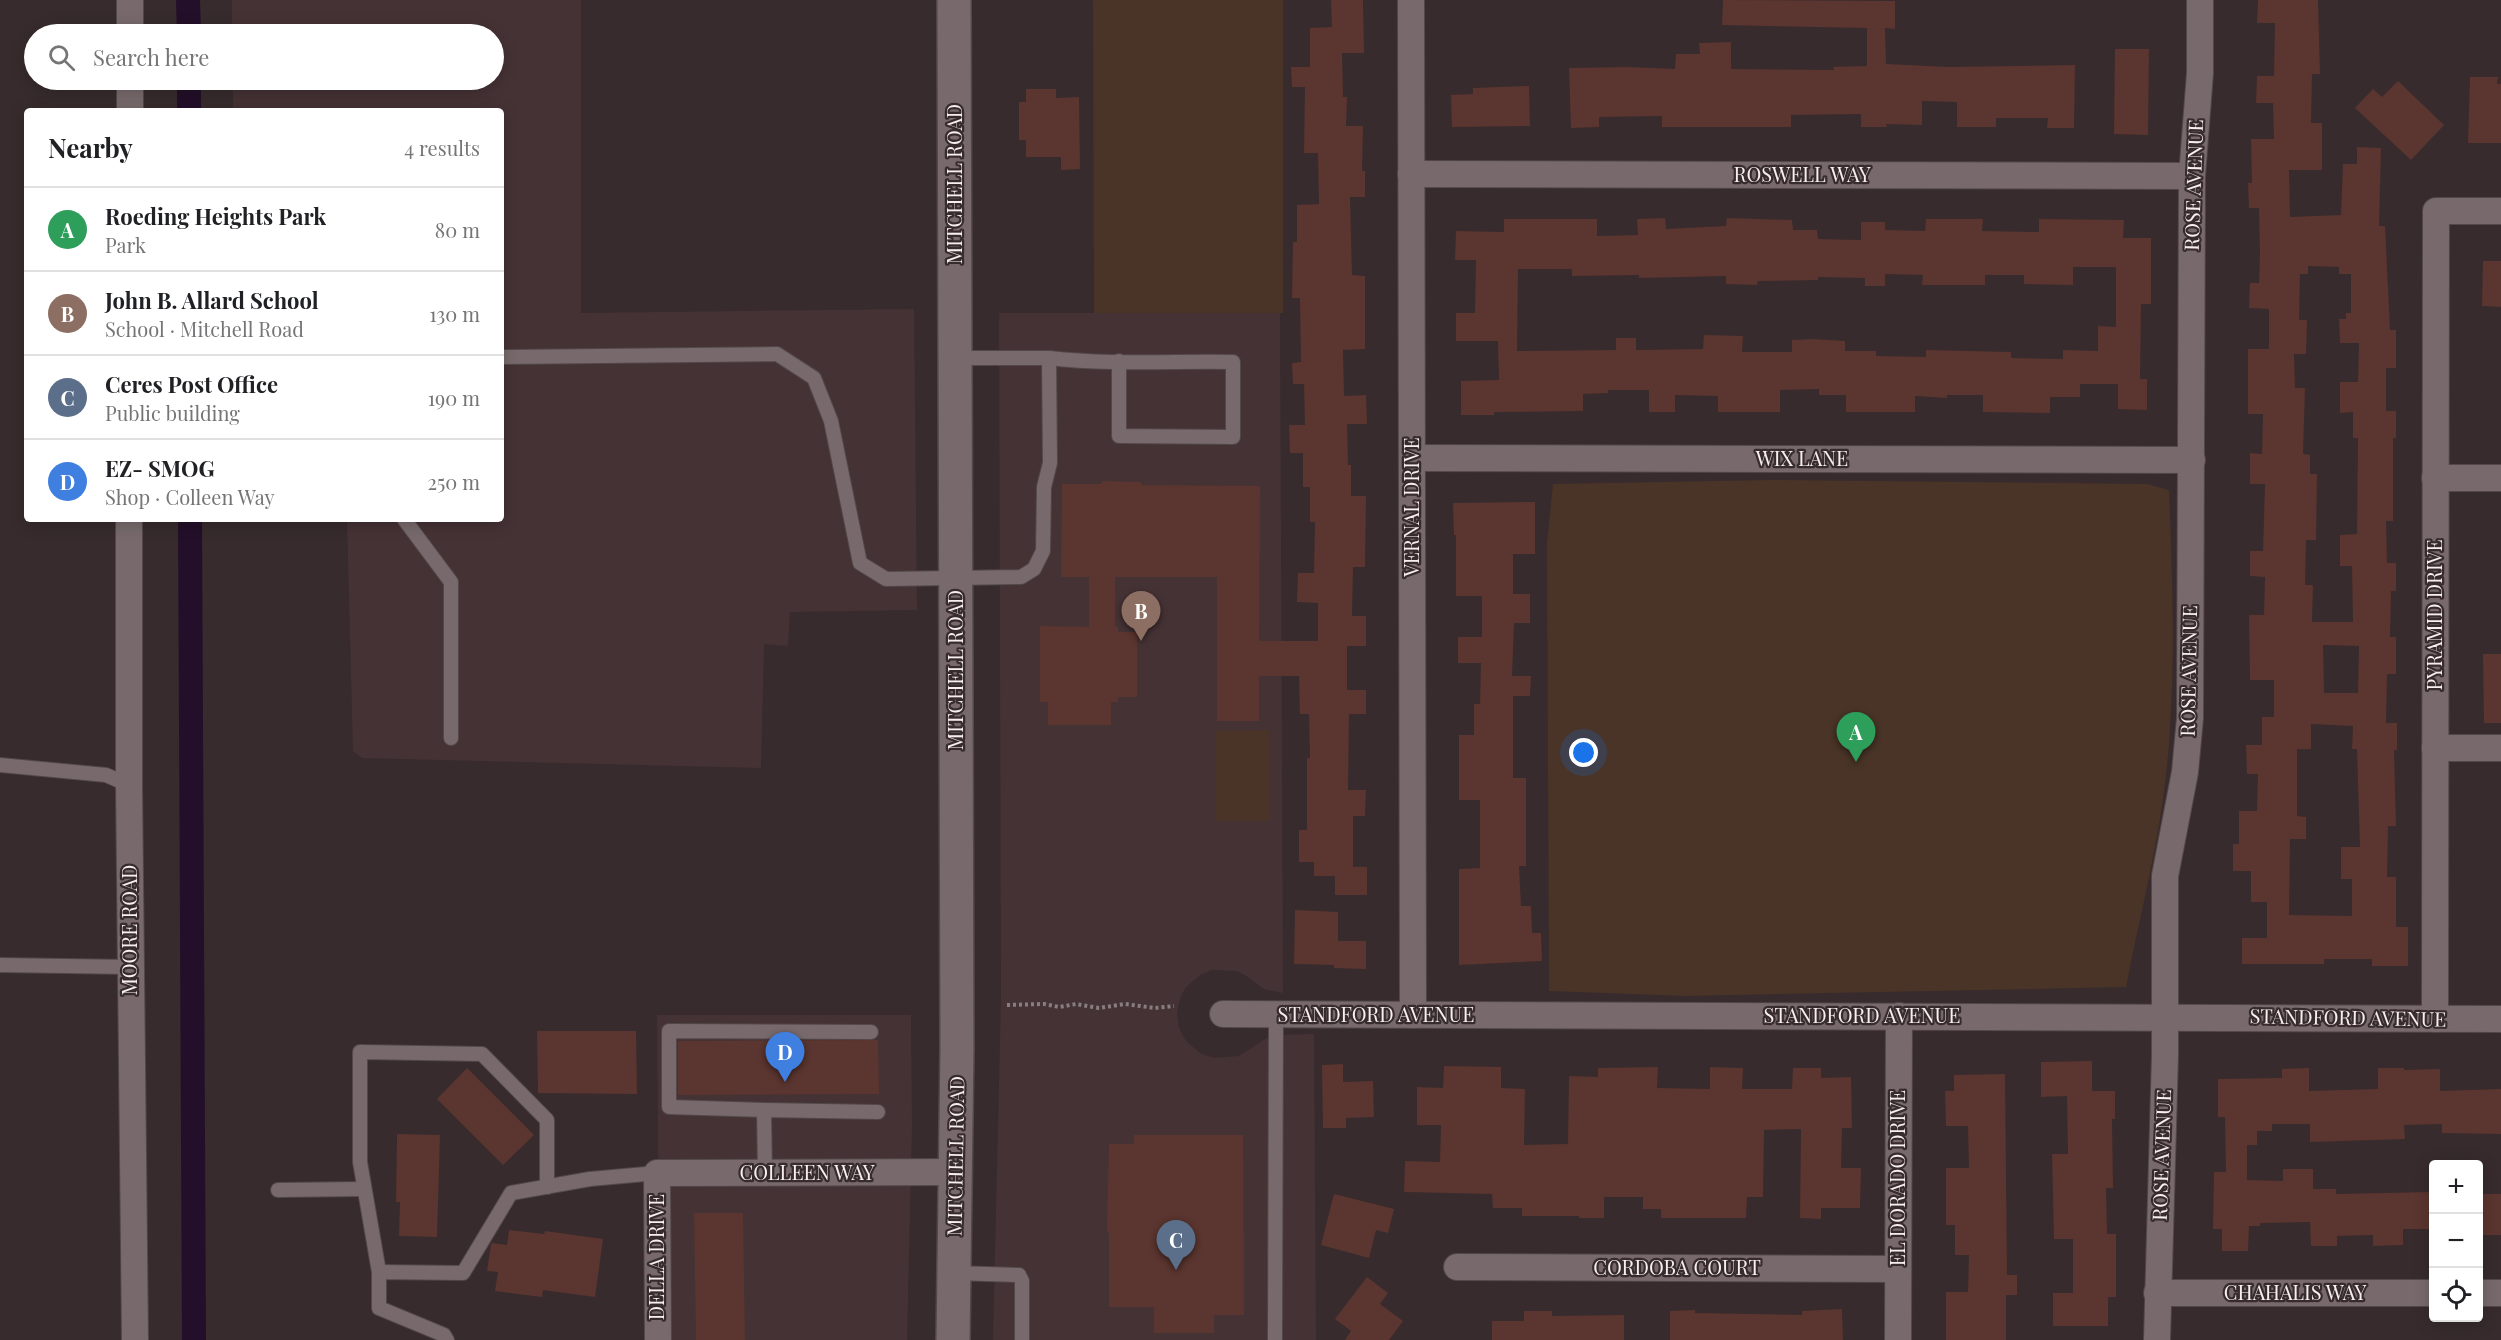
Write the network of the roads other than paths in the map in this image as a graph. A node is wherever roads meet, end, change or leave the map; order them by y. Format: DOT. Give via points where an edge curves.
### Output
graph roads {
  1 [pos="130,0"];
  2 [pos="954,0"];
  3 [pos="1411,0"];
  4 [pos="2200,0"];
  5 [pos="130,24"];
  6 [pos="130,90"];
  7 [pos="130,108"];
  8 [pos="1411,174"];
  9 [pos="2192,176"];
  10 [pos="2501,211"];
  11 [pos="504,357"];
  12 [pos="956,358"];
  13 [pos="1049,358"];
  14 [pos="1119,361"];
  15 [pos="1412,458"];
  16 [pos="2192,460"];
  17 [pos="2435,478"];
  18 [pos="2501,478"];
  19 [pos="129,522"];
  20 [pos="406,522"];
  21 [pos="956,579"];
  22 [pos="451,738"];
  23 [pos="2435,748"];
  24 [pos="2501,748"];
  25 [pos="0,765"];
  26 [pos="129,785"];
  27 [pos="0,965"];
  28 [pos="130,967"];
  29 [pos="1223,1014"];
  30 [pos="1276,1014"];
  31 [pos="1413,1015"];
  32 [pos="1899,1016"];
  33 [pos="2166,1017"];
  34 [pos="2435,1019"];
  35 [pos="2501,1019"];
  36 [pos="871,1032"];
  37 [pos="764,1110"];
  38 [pos="878,1112"];
  39 [pos="957,1172"];
  40 [pos="657,1173"];
  41 [pos="765,1173"];
  42 [pos="547,1187"];
  43 [pos="364,1189"];
  44 [pos="278,1190"];
  45 [pos="1457,1267"];
  46 [pos="1898,1269"];
  47 [pos="379,1272"];
  48 [pos="955,1273"];
  49 [pos="2157,1293"];
  50 [pos="2429,1293"];
  51 [pos="2483,1293"];
  52 [pos="2501,1293"];
  53 [pos="135,1340"];
  54 [pos="447,1340"];
  55 [pos="658,1340"];
  56 [pos="953,1340"];
  57 [pos="1022,1340"];
  58 [pos="1275,1340"];
  59 [pos="1898,1340"];
  60 [pos="2157,1340"];
  1 -- 5 [label="street"];
  2 -- 12 [label="street, MITCHELL ROAD"];
  3 -- 8 [label="street, VERNAL DRIVE"];
  4 -- 9 [label="street, ROSE AVENUE" via="2200,73"];
  6 -- 7 [label="street"];
  8 -- 9 [label="street, ROSWELL WAY"];
  8 -- 15 [label="street, VERNAL DRIVE"];
  9 -- 16 [label="street, ROSE AVENUE"];
  10 -- 17 [label="street, PYRAMID DRIVE" via="2436,211"];
  11 -- 21 [label="lane" via="777,354 814,378 831,421 860,563 886,579"];
  12 -- 13 [label="lane"];
  12 -- 21 [label="street, MITCHELL ROAD"];
  13 -- 14 [label="lane"];
  13 -- 21 [label="lane" via="1050,464 1044,488 1042,556 1034,569 1021,577"];
  14 -- 14 [label="lane" via="1119,436 1233,437 1233,362"];
  15 -- 16 [label="street, WIX LANE"];
  15 -- 31 [label="street, VERNAL DRIVE"];
  16 -- 33 [label="street, ROSE AVENUE" via="2190,718 2185,772 2165,876"];
  17 -- 18 [label="street"];
  17 -- 23 [label="street, PYRAMID DRIVE"];
  19 -- 26 [label="street, MOORE ROAD"];
  20 -- 22 [label="lane" via="452,582"];
  21 -- 39 [label="street, MITCHELL ROAD"];
  23 -- 24 [label="street"];
  23 -- 34 [label="street, PYRAMID DRIVE"];
  25 -- 26 [label="lane" via="106,775"];
  26 -- 28 [label="street, MOORE ROAD"];
  27 -- 28 [label="lane"];
  28 -- 53 [label="street, MOORE ROAD"];
  29 -- 30 [label="street, STANDFORD AVENUE"];
  30 -- 31 [label="street, STANDFORD AVENUE"];
  30 -- 58 [label="lane"];
  31 -- 32 [label="street, STANDFORD AVENUE"];
  32 -- 33 [label="street, STANDFORD AVENUE"];
  32 -- 46 [label="street, EL DORADO DRIVE"];
  33 -- 34 [label="street, STANDFORD AVENUE"];
  33 -- 49 [label="street, ROSE AVENUE"];
  34 -- 35 [label="street, STANDFORD AVENUE"];
  36 -- 37 [label="lane" via="669,1030 669,1107"];
  37 -- 38 [label="lane"];
  37 -- 41 [label="lane"];
  39 -- 41 [label="street, COLLEEN WAY"];
  39 -- 48 [label="street, MITCHELL ROAD"];
  40 -- 41 [label="street, COLLEEN WAY"];
  40 -- 42 [label="lane"];
  40 -- 55 [label="street, DELLA DRIVE"];
  42 -- 43 [label="lane" via="547,1120 482,1054 360,1052 360,1162"];
  42 -- 47 [label="lane" via="511,1193 463,1273"];
  43 -- 44 [label="lane"];
  43 -- 47 [label="lane"];
  45 -- 46 [label="street, CORDOBA COURT"];
  46 -- 59 [label="street, EL DORADO DRIVE"];
  47 -- 54 [label="lane" via="379,1308 444,1335"];
  48 -- 56 [label="street, MITCHELL ROAD"];
  48 -- 57 [label="lane" via="1020,1275"];
  49 -- 50 [label="street, CHAHALIS WAY"];
  49 -- 60 [label="street, ROSE AVENUE"];
  51 -- 52 [label="street"];
}
